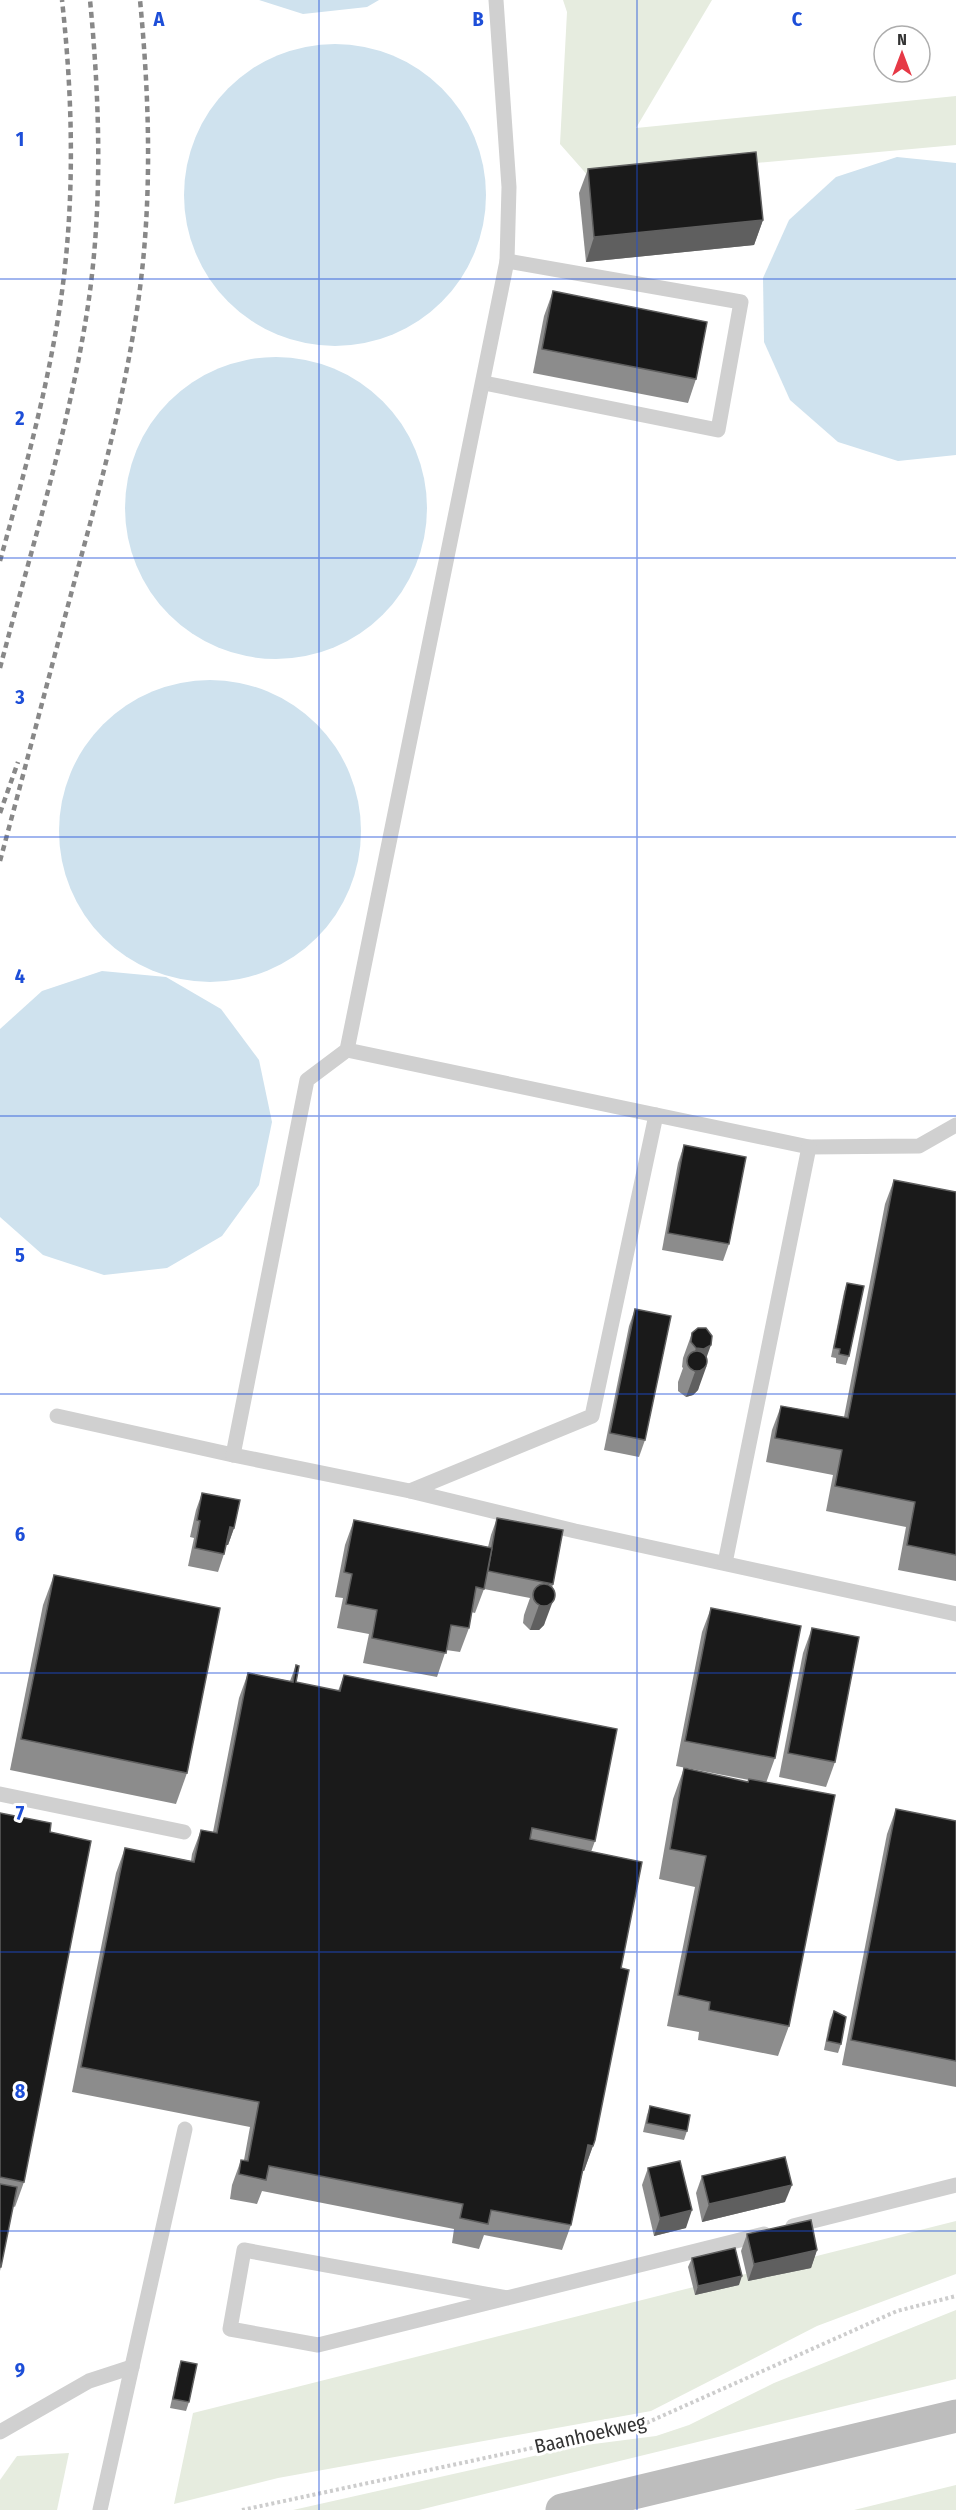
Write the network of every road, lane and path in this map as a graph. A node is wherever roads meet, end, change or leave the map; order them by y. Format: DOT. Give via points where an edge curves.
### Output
graph roads {
  1 [pos="496,0"];
  2 [pos="507,261"];
  3 [pos="484,382"];
  4 [pos="347,1050"];
  5 [pos="656,1115"];
  6 [pos="956,1125"];
  7 [pos="809,1147"];
  8 [pos="57,1416"];
  9 [pos="233,1455"];
  10 [pos="410,1491"];
  11 [pos="725,1563"];
  12 [pos="956,1614"];
  13 [pos="0,1794"];
  14 [pos="183,1832"];
  15 [pos="185,2129"];
  16 [pos="956,2185"];
  17 [pos="956,2296"];
  18 [pos="507,2298"];
  19 [pos="132,2367"];
  20 [pos="956,2416"];
  21 [pos="0,2432"];
  22 [pos="100,2510"];
  23 [pos="242,2510"];
  24 [pos="562,2510"];
  1 -- 2 [label="lane" via="509,187"];
  2 -- 3 [label="lane"];
  2 -- 3 [label="lane" via="741,302 718,430"];
  3 -- 4 [label="lane"];
  4 -- 5 [label="lane"];
  4 -- 9 [label="lane" via="307,1080"];
  5 -- 7 [label="lane"];
  5 -- 10 [label="lane" via="592,1416"];
  6 -- 7 [label="lane" via="919,1146"];
  7 -- 11 [label="lane"];
  8 -- 9 [label="lane"];
  9 -- 10 [label="lane"];
  10 -- 11 [label="lane"];
  11 -- 12 [label="lane"];
  13 -- 14 [label="lane"];
  15 -- 19 [label="lane"];
  16 -- 18 [label="lane"];
  17 -- 23 [label="path, Baanhoekweg" via="897,2311 644,2424"];
  18 -- 18 [label="lane" via="318,2345 230,2329 244,2250"];
  19 -- 21 [label="lane" via="90,2381"];
  19 -- 22 [label="lane"];
  20 -- 24 [label="street"];
}
